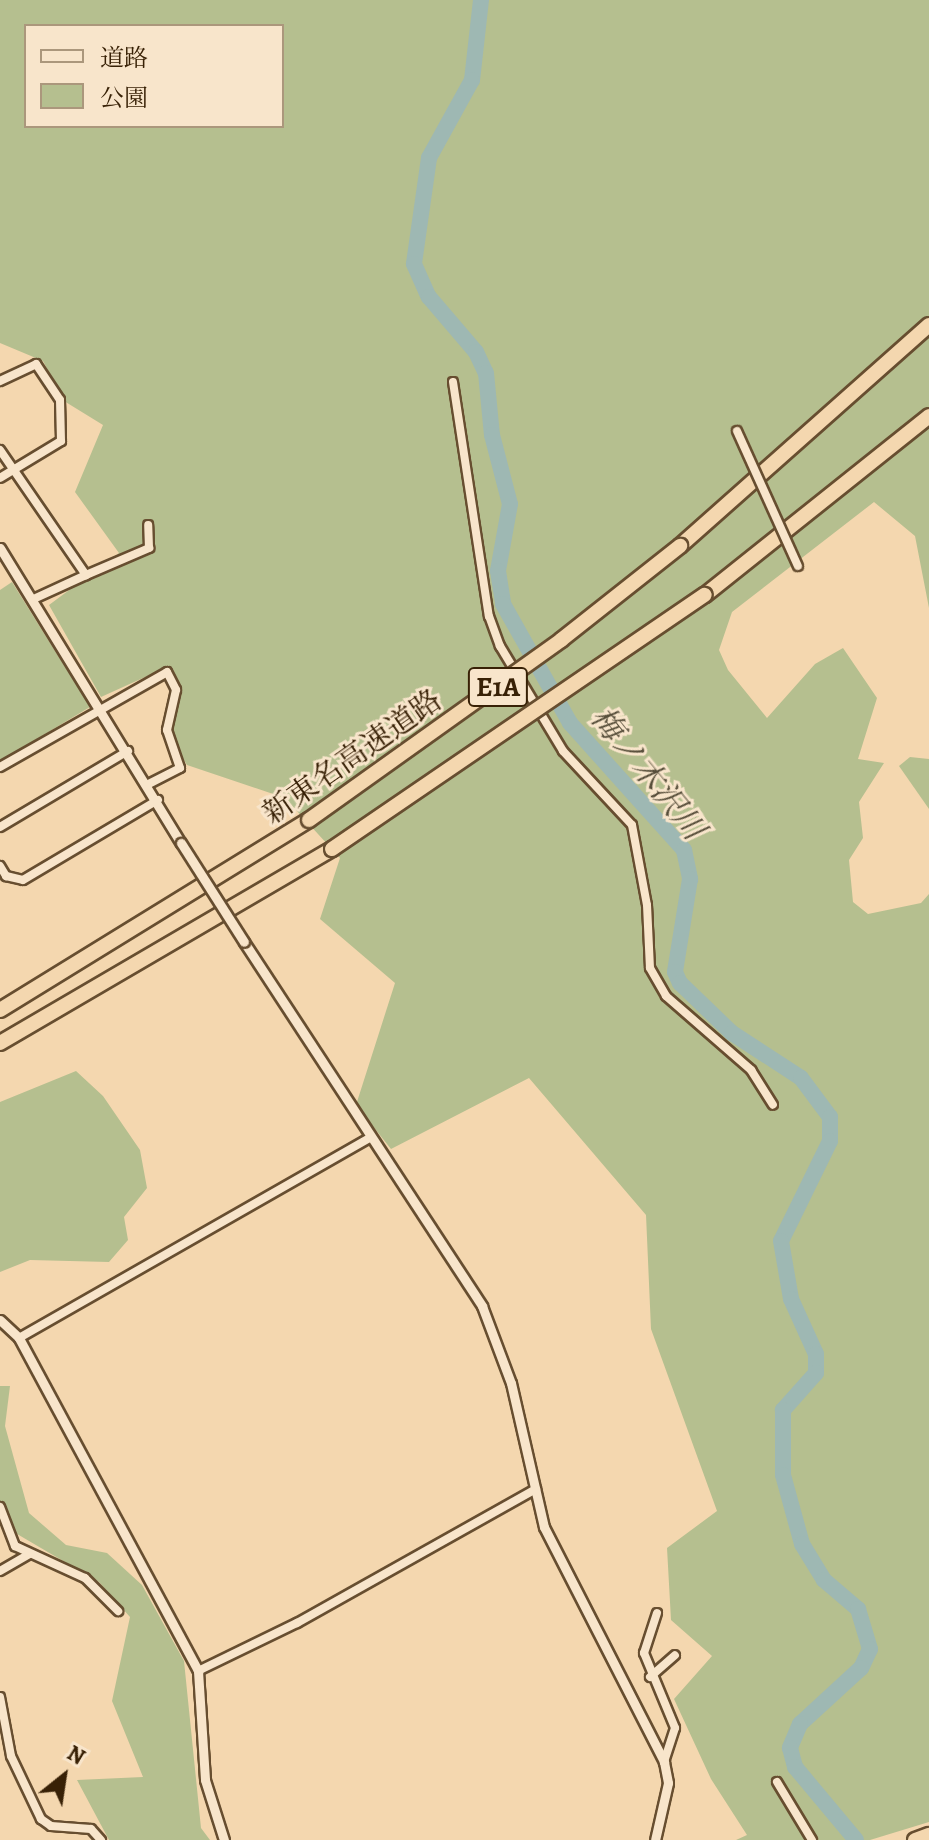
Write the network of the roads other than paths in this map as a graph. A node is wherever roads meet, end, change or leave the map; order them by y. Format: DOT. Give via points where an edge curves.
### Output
graph roads {
  1 [pos="929,325"];
  2 [pos="0,381"];
  3 [pos="453,382"];
  4 [pos="929,416"];
  5 [pos="737,431"];
  6 [pos="0,450"];
  7 [pos="16,469"];
  8 [pos="0,478"];
  9 [pos="148,525"];
  10 [pos="0,548"];
  11 [pos="798,566"];
  12 [pos="86,575"];
  13 [pos="36,598"];
  14 [pos="101,708"];
  15 [pos="128,751"];
  16 [pos="0,767"];
  17 [pos="149,784"];
  18 [pos="158,800"];
  19 [pos="0,827"];
  20 [pos="0,866"];
  21 [pos="0,1010"];
  22 [pos="0,1043"];
  23 [pos="773,1105"];
  24 [pos="370,1138"];
  25 [pos="0,1320"];
  26 [pos="19,1338"];
  27 [pos="536,1489"];
  28 [pos="0,1507"];
  29 [pos="29,1554"];
  30 [pos="0,1571"];
  31 [pos="118,1611"];
  32 [pos="657,1613"];
  33 [pos="675,1655"];
  34 [pos="198,1671"];
  35 [pos="650,1677"];
  36 [pos="0,1697"];
  37 [pos="664,1762"];
  38 [pos="777,1782"];
  39 [pos="929,1835"];
  40 [pos="101,1840"];
  41 [pos="224,1840"];
  42 [pos="655,1840"];
  43 [pos="812,1840"];
  44 [pos="915,1840"];
  1 -- 21 [label="highway, 新東名高速道路 / E1A, bridge" via="680,546 561,640 309,820"];
  2 -- 7 [label="street" via="36,364 60,400 61,441"];
  3 -- 23 [label="street" via="489,616 500,646 563,751 632,825 647,905 650,968 666,996 751,1070"];
  4 -- 22 [label="highway, 新東名高速道路 / E1A, bridge" via="705,595 332,849"];
  5 -- 11 [label="street, bridge"];
  6 -- 7 [label="street"];
  7 -- 8 [label="street"];
  7 -- 12 [label="street"];
  9 -- 12 [label="street" via="149,548"];
  10 -- 13 [label="street"];
  12 -- 13 [label="street"];
  13 -- 14 [label="street"];
  14 -- 15 [label="street"];
  14 -- 16 [label="street"];
  14 -- 17 [label="street" via="167,672 176,690 167,730 180,768"];
  15 -- 17 [label="street"];
  15 -- 19 [label="street"];
  17 -- 18 [label="street"];
  18 -- 20 [label="street" via="23,880 6,876"];
  18 -- 24 [label="street, bridge"];
  24 -- 26 [label="street"];
  24 -- 27 [label="street" via="482,1306 501,1349"];
  25 -- 26 [label="street"];
  26 -- 34 [label="street"];
  27 -- 34 [label="street" via="297,1623"];
  27 -- 37 [label="street" via="544,1527"];
  28 -- 29 [label="street" via="15,1546"];
  29 -- 30 [label="street"];
  29 -- 31 [label="street" via="85,1578"];
  32 -- 35 [label="street" via="645,1641"];
  33 -- 35 [label="street"];
  34 -- 41 [label="street" via="207,1794"];
  35 -- 37 [label="street" via="675,1728"];
  36 -- 40 [label="street" via="11,1756 41,1819 51,1826 91,1829"];
  37 -- 42 [label="street" via="668,1783"];
  38 -- 43 [label="street"];
  39 -- 44 [label="highway"];
}
